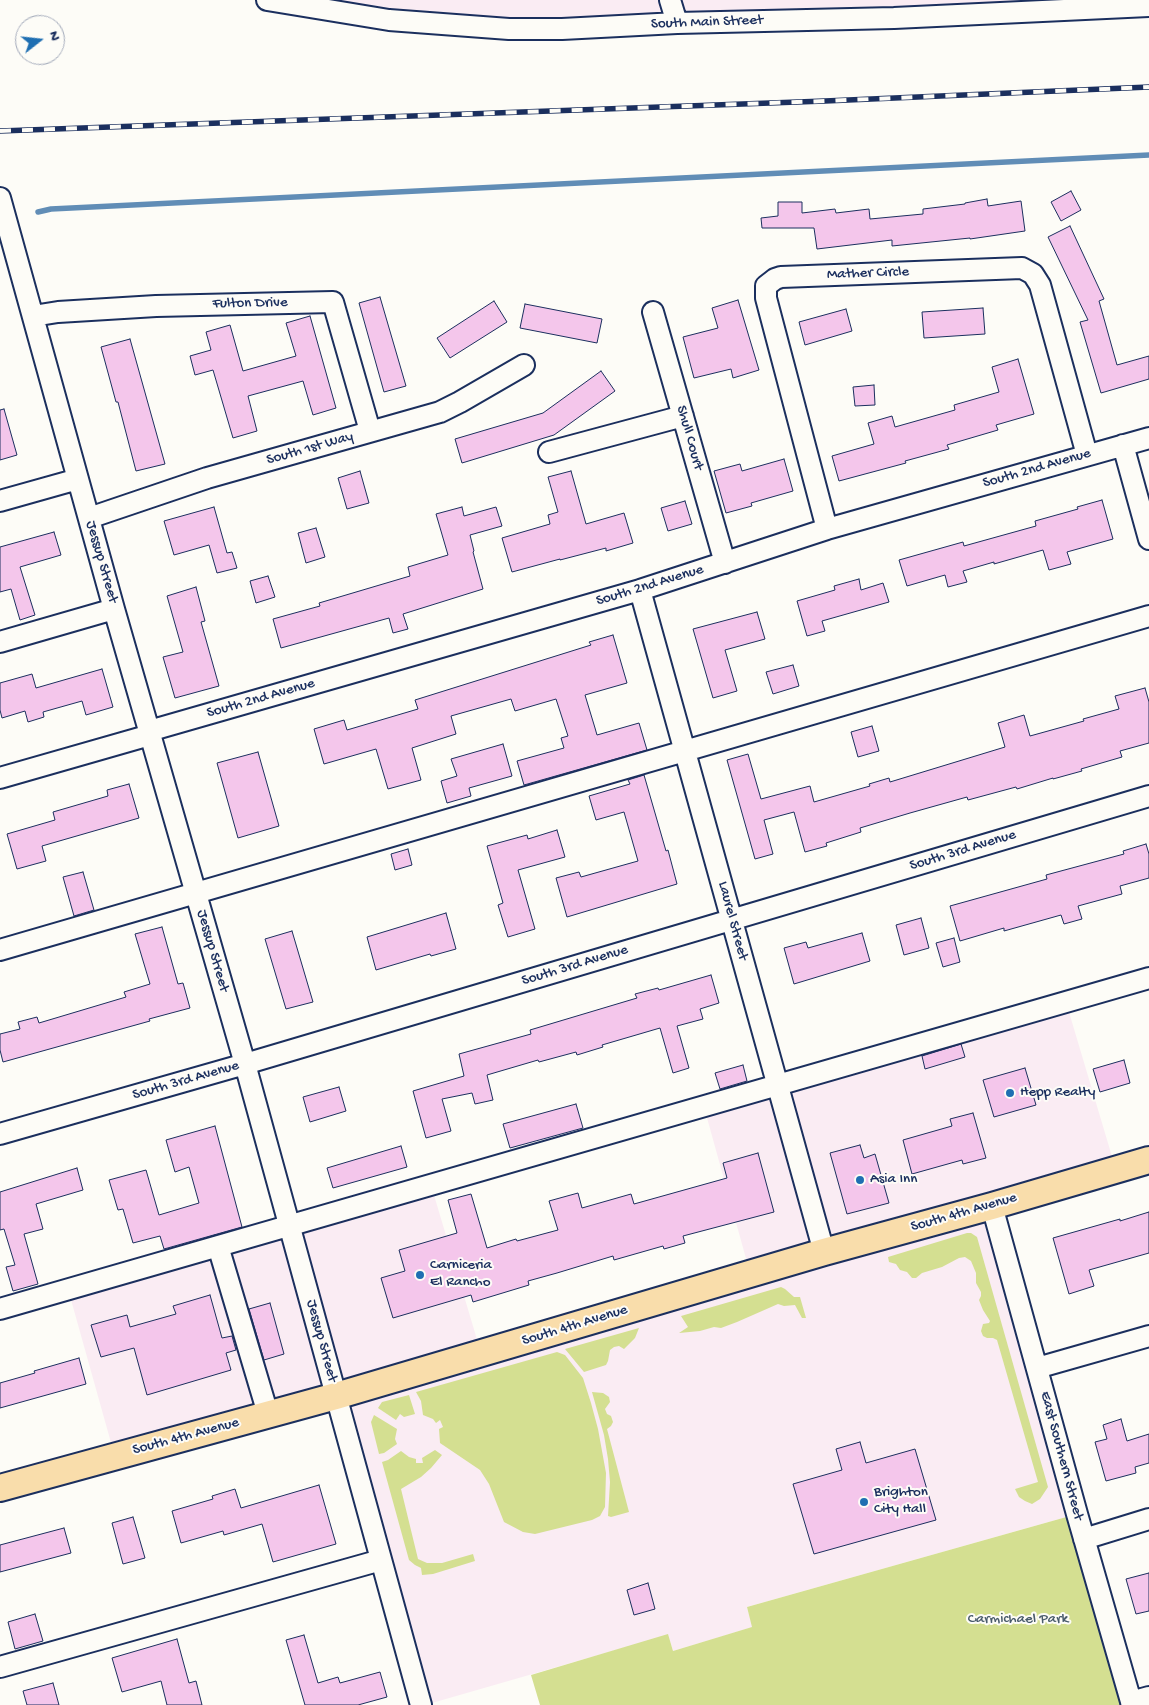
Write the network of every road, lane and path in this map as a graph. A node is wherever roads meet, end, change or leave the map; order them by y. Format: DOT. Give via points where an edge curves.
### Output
graph roads {
  1 [pos="267,0"];
  2 [pos="670,0"];
  3 [pos="1149,6"];
  4 [pos="677,23"];
  5 [pos="0,201"];
  6 [pos="653,312"];
  7 [pos="33,316"];
  8 [pos="524,365"];
  9 [pos="684,416"];
  10 [pos="370,431"];
  11 [pos="1149,438"];
  12 [pos="1123,446"];
  13 [pos="548,452"];
  14 [pos="1087,455"];
  15 [pos="78,479"];
  16 [pos="0,501"];
  17 [pos="89,518"];
  18 [pos="827,529"];
  19 [pos="1149,539"];
  20 [pos="725,563"];
  21 [pos="640,590"];
  22 [pos="114,610"];
  23 [pos="1149,616"];
  24 [pos="0,642"];
  25 [pos="150,733"];
  26 [pos="685,752"];
  27 [pos="0,778"];
  28 [pos="1149,796"];
  29 [pos="196,893"];
  30 [pos="732,920"];
  31 [pos="0,950"];
  32 [pos="1149,978"];
  33 [pos="245,1064"];
  34 [pos="777,1086"];
  35 [pos="0,1134"];
  36 [pos="1149,1160"];
  37 [pos="992,1206"];
  38 [pos="289,1226"];
  39 [pos="218,1246"];
  40 [pos="824,1252"];
  41 [pos="0,1309"];
  42 [pos="1149,1336"];
  43 [pos="1037,1368"];
  44 [pos="336,1396"];
  45 [pos="268,1414"];
  46 [pos="0,1488"];
  47 [pos="1149,1519"];
  48 [pos="1084,1539"];
  49 [pos="381,1560"];
  50 [pos="0,1667"];
  51 [pos="1137,1701"];
  52 [pos="421,1705"];
  1 -- 4 [label="street, South Main Street" via="389,20 462,27 562,29"];
  2 -- 4 [label="street"];
  3 -- 4 [label="street, South Main Street" via="894,18"];
  5 -- 7 [label="street, Jessup Street"];
  6 -- 9 [label="street, Shull Court"];
  7 -- 10 [label="street, Fulton Drive" via="156,306 333,302"];
  7 -- 15 [label="street, Jessup Street"];
  8 -- 10 [label="street, South 1st Way" via="440,412"];
  9 -- 13 [label="street"];
  9 -- 20 [label="street, Shull Court"];
  10 -- 17 [label="street, South 1st Way" via="207,478"];
  11 -- 12 [label="street, South 2nd Avenue"];
  12 -- 14 [label="street, South 2nd Avenue"];
  12 -- 19 [label="street"];
  14 -- 18 [label="street, South 2nd Avenue"];
  14 -- 18 [label="street, Mather Circle" via="1040,285 1033,274 1022,268 781,277 766,286 766,298"];
  15 -- 16 [label="street"];
  15 -- 17 [label="street, Jessup Street"];
  17 -- 22 [label="street, Jessup Street"];
  18 -- 20 [label="street, South 2nd Avenue"];
  20 -- 21 [label="street, South 2nd Avenue"];
  21 -- 25 [label="street, South 2nd Avenue"];
  21 -- 26 [label="street, Laurel Street"];
  22 -- 24 [label="street"];
  22 -- 25 [label="street, Jessup Street"];
  23 -- 26 [label="street"];
  25 -- 27 [label="street, South 2nd Avenue"];
  25 -- 29 [label="street, Jessup Street"];
  26 -- 29 [label="street"];
  26 -- 30 [label="street, Laurel Street"];
  28 -- 30 [label="street, South 3rd Avenue"];
  29 -- 31 [label="street"];
  29 -- 33 [label="street, Jessup Street"];
  30 -- 33 [label="street, South 3rd Avenue"];
  30 -- 34 [label="street, Laurel Street"];
  32 -- 34 [label="street"];
  33 -- 35 [label="street, South 3rd Avenue"];
  33 -- 38 [label="street, Jessup Street"];
  34 -- 38 [label="street"];
  34 -- 40 [label="street, Laurel Street"];
  36 -- 37 [label="main road, South 4th Avenue"];
  37 -- 40 [label="main road, South 4th Avenue"];
  37 -- 43 [label="street, East Southern Street"];
  38 -- 39 [label="street"];
  38 -- 44 [label="street, Jessup Street"];
  39 -- 41 [label="street"];
  39 -- 45 [label="street"];
  40 -- 44 [label="main road, South 4th Avenue"];
  42 -- 43 [label="street"];
  43 -- 48 [label="street, East Southern Street"];
  44 -- 45 [label="main road, South 4th Avenue"];
  44 -- 49 [label="street, Jessup Street"];
  45 -- 46 [label="main road, South 4th Avenue"];
  47 -- 48 [label="street"];
  48 -- 51 [label="street, East Southern Street"];
  49 -- 50 [label="street"];
  49 -- 52 [label="street, Jessup Street"];
}
